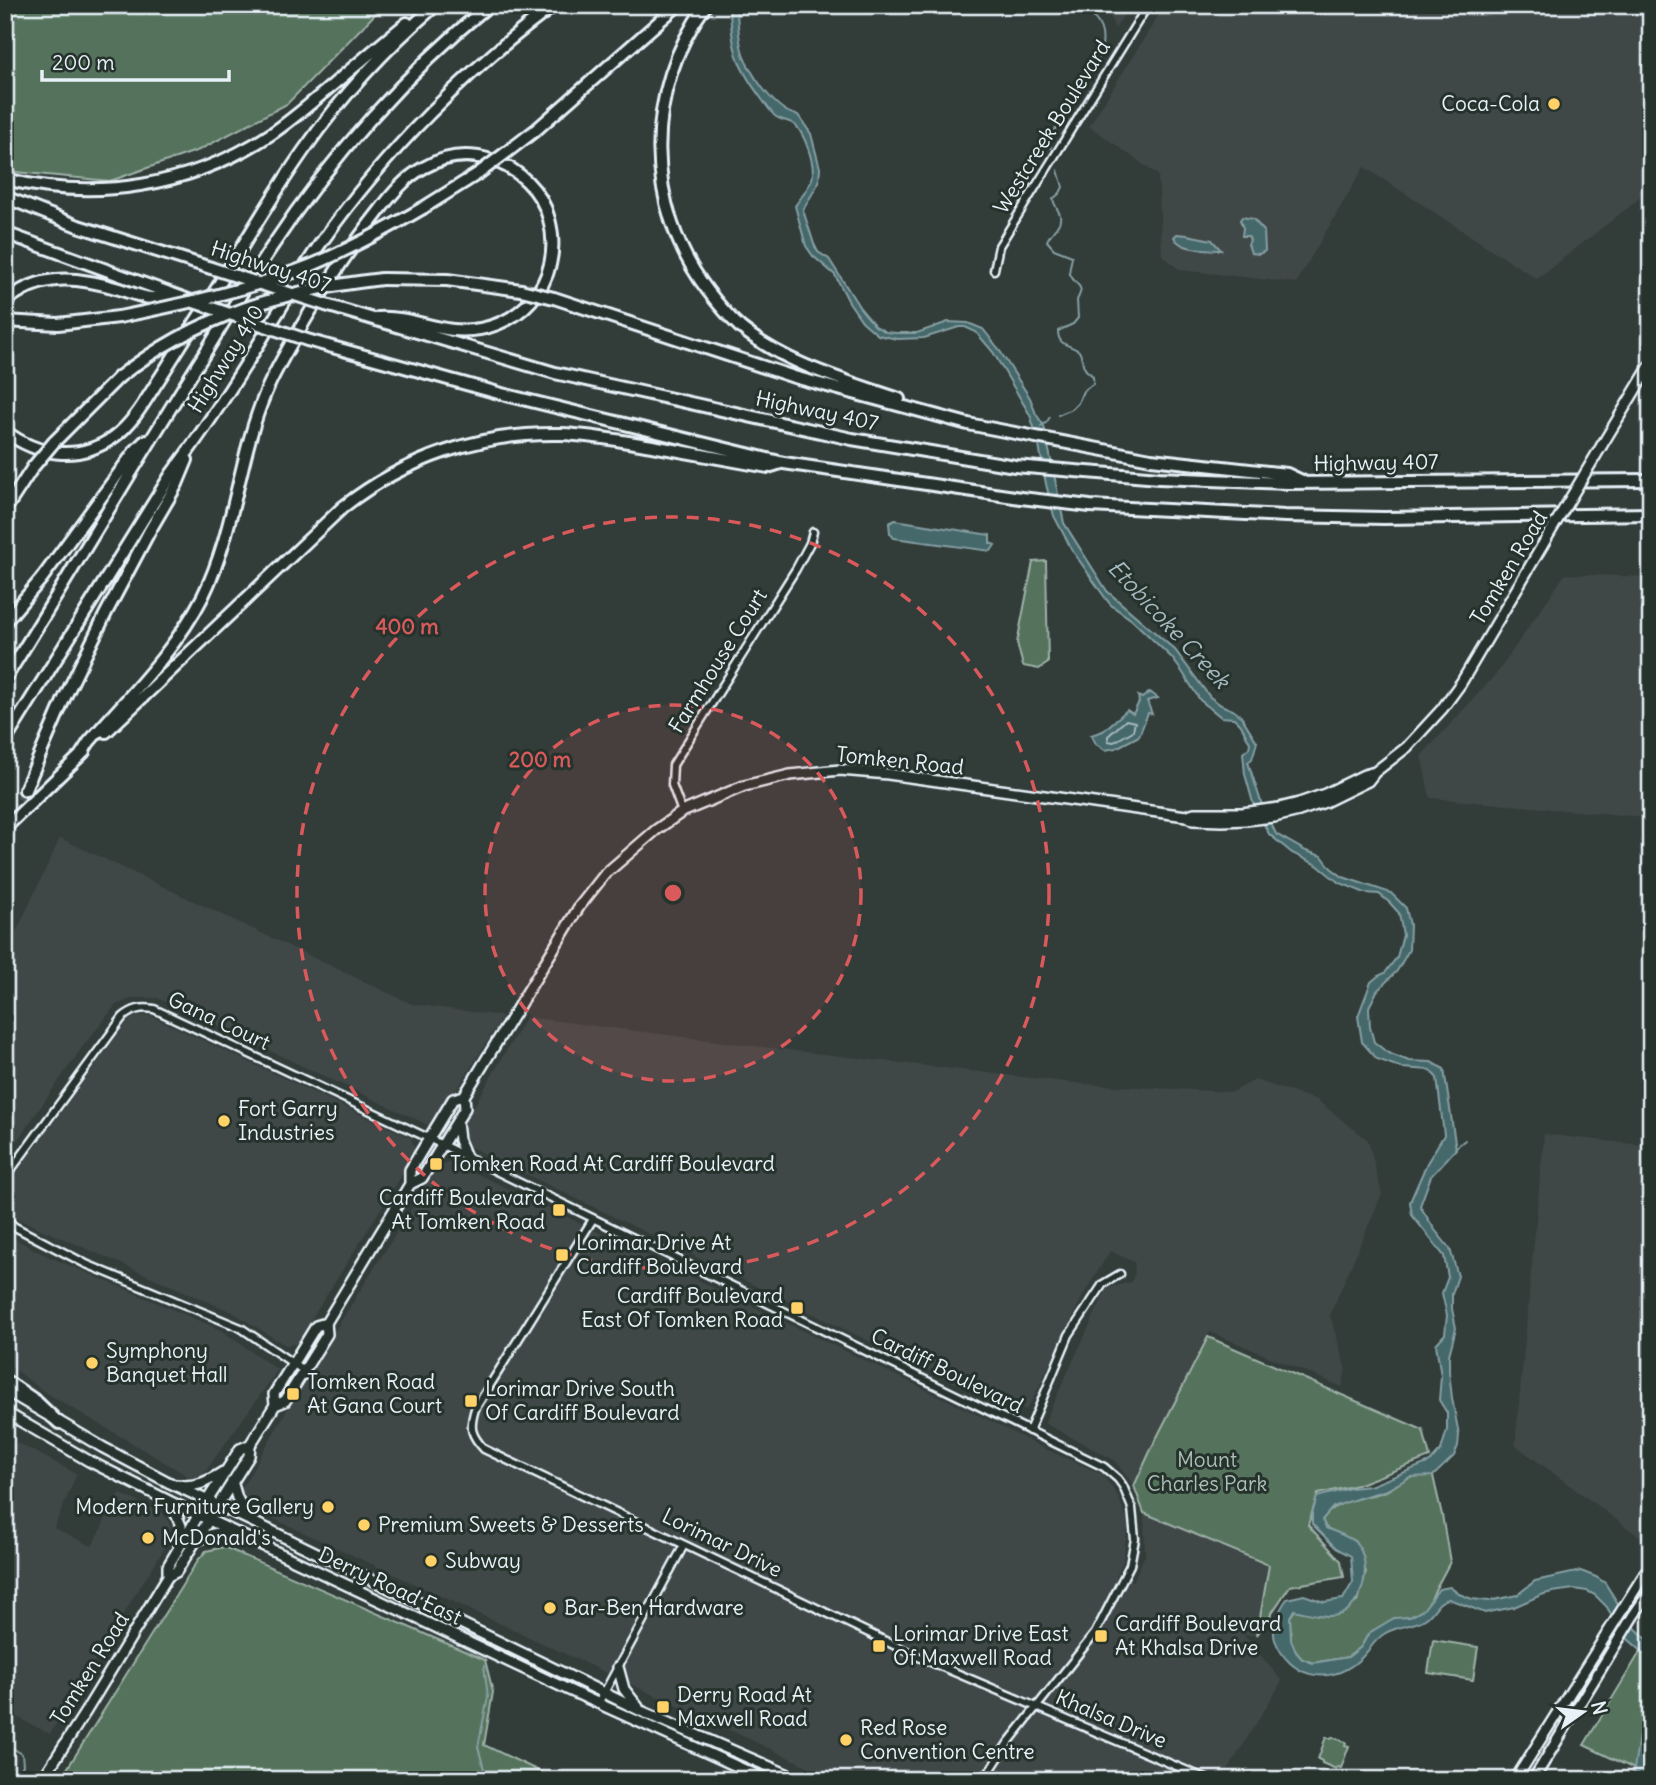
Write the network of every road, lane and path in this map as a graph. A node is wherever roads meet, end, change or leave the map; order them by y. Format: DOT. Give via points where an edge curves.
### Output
graph roads {
  1 [pos="428,5"];
  2 [pos="436,5"];
  3 [pos="489,5"];
  4 [pos="555,5"];
  5 [pos="678,5"];
  6 [pos="706,5"];
  7 [pos="1148,5"];
  8 [pos="5,179"];
  9 [pos="5,197"];
  10 [pos="5,233"];
  11 [pos="994,270"];
  12 [pos="176,295"];
  13 [pos="5,302"];
  14 [pos="370,318"];
  15 [pos="6,321"];
  16 [pos="1651,364"];
  17 [pos="922,412"];
  18 [pos="157,429"];
  19 [pos="5,431"];
  20 [pos="194,444"];
  21 [pos="784,463"];
  22 [pos="1651,480"];
  23 [pos="1308,484"];
  24 [pos="5,510"];
  25 [pos="1651,514"];
  26 [pos="813,532"];
  27 [pos="5,622"];
  28 [pos="5,679"];
  29 [pos="5,741"];
  30 [pos="80,756"];
  31 [pos="25,790"];
  32 [pos="682,813"];
  33 [pos="5,828"];
  34 [pos="464,1096"];
  35 [pos="457,1122"];
  36 [pos="429,1139"];
  37 [pos="442,1145"];
  38 [pos="466,1157"];
  39 [pos="5,1178"];
  40 [pos="411,1184"];
  41 [pos="5,1218"];
  42 [pos="593,1219"];
  43 [pos="1120,1274"];
  44 [pos="326,1323"];
  45 [pos="294,1363"];
  46 [pos="304,1371"];
  47 [pos="5,1380"];
  48 [pos="5,1390"];
  49 [pos="275,1405"];
  50 [pos="5,1412"];
  51 [pos="59,1423"];
  52 [pos="1029,1431"];
  53 [pos="250,1445"];
  54 [pos="227,1469"];
  55 [pos="232,1482"];
  56 [pos="170,1483"];
  57 [pos="207,1501"];
  58 [pos="171,1502"];
  59 [pos="216,1506"];
  60 [pos="203,1517"];
  61 [pos="249,1520"];
  62 [pos="231,1531"];
  63 [pos="197,1540"];
  64 [pos="180,1545"];
  65 [pos="684,1545"];
  66 [pos="1651,1564"];
  67 [pos="168,1576"];
  68 [pos="1651,1590"];
  69 [pos="618,1667"];
  70 [pos="604,1692"];
  71 [pos="598,1704"];
  72 [pos="1037,1706"];
  73 [pos="641,1711"];
  74 [pos="42,1780"];
  75 [pos="767,1780"];
  76 [pos="800,1780"];
  77 [pos="984,1780"];
  78 [pos="1209,1780"];
  79 [pos="1515,1780"];
  80 [pos="1533,1780"];
  1 -- 8 [label="highway" via="295,117 211,166 149,184 103,190"];
  2 -- 19 [label="highway" via="367,71 305,149 121,431 91,449 67,453 43,451"];
  3 -- 18 [label="highway, Highway 410" via="400,88 311,192 273,244"];
  4 -- 20 [label="highway, Highway 410" via="436,108 357,195 322,241"];
  5 -- 15 [label="highway, bridge" via="547,121 480,173 354,246 278,277 118,317 58,324"];
  6 -- 17 [label="highway" via="671,71 659,135 664,200 690,264 725,312 763,343 820,372 909,402"];
  7 -- 11 [label="street, Westcreek Boulevard" via="999,246"];
  9 -- 14 [label="highway, Highway 407, bridge" via="78,226"];
  10 -- 12 [label="highway"];
  12 -- 13 [label="highway" via="151,298 87,282 56,280 33,284"];
  12 -- 21 [label="highway, bridge" via="307,340 502,394"];
  14 -- 23 [label="highway, Highway 407" via="555,373 852,439 1083,473"];
  14 -- 30 [label="highway" via="392,317 453,330 493,325 520,312 545,280 552,253 549,218 534,189 505,165 457,156 421,169 392,195 340,264 270,384 221,552 202,597 173,643"];
  16 -- 32 [label="main road, Tomken Road, bridge" via="1461,683 1407,747 1375,772 1281,811 1244,817 1186,816 840,770 744,786"];
  17 -- 23 [label="highway" via="1151,459 1287,474"];
  17 -- 24 [label="highway, bridge" via="794,377 522,290 447,280 382,279 274,298 235,311 160,349 119,377 54,442"];
  18 -- 27 [label="highway" via="135,450 43,578"];
  18 -- 28 [label="highway, Highway 410"];
  20 -- 29 [label="highway, Highway 410"];
  20 -- 31 [label="highway" via="106,613"];
  21 -- 25 [label="highway" via="1021,498 1206,513 1372,517"];
  21 -- 30 [label="highway" via="768,467 564,434 495,438 435,454 385,478 342,507"];
  22 -- 23 [label="highway, Highway 407"];
  26 -- 32 [label="street, Farmhouse Court" via="796,569 673,765 672,785"];
  30 -- 33 [label="highway"];
  32 -- 34 [label="main road, Tomken Road" via="605,874 579,907"];
  34 -- 35 [label="main road, Tomken Road" via="465,1108"];
  34 -- 36 [label="main road, Tomken Road" via="453,1100"];
  35 -- 37 [label="main road, Tomken Road"];
  35 -- 38 [label="main road"];
  36 -- 37 [label="street, Gana Court"];
  36 -- 39 [label="street, Gana Court" via="144,1007 123,1017"];
  36 -- 40 [label="main road, Tomken Road" via="410,1170"];
  37 -- 38 [label="street, Cardiff Boulevard"];
  37 -- 40 [label="main road, Tomken Road" via="422,1178"];
  38 -- 42 [label="street, Cardiff Boulevard"];
  40 -- 44 [label="main road, Tomken Road"];
  41 -- 45 [label="street" via="86,1264 241,1328"];
  42 -- 52 [label="street, Cardiff Boulevard"];
  42 -- 65 [label="street, Lorimar Drive" via="475,1409 473,1437 484,1449"];
  43 -- 52 [label="street" via="1103,1284 1069,1335"];
  44 -- 45 [label="main road, Tomken Road" via="316,1326"];
  44 -- 46 [label="main road, Tomken Road" via="327,1334"];
  45 -- 46 [label="street"];
  45 -- 49 [label="main road, Tomken Road" via="274,1394"];
  46 -- 49 [label="main road, Tomken Road" via="285,1401"];
  47 -- 51 [label="highway"];
  48 -- 51 [label="main road, Derry Road East"];
  49 -- 53 [label="main road, Tomken Road"];
  50 -- 58 [label="main road, Derry Road East"];
  51 -- 56 [label="main road, Derry Road East"];
  52 -- 72 [label="street, Cardiff Boulevard" via="1111,1472 1127,1493 1135,1530 1129,1565 1102,1623"];
  53 -- 54 [label="main road, Tomken Road" via="240,1449"];
  53 -- 55 [label="main road, Tomken Road" via="249,1456"];
  54 -- 56 [label="main road" via="199,1485"];
  54 -- 57 [label="main road, Tomken Road"];
  55 -- 59 [label="main road, Tomken Road"];
  55 -- 61 [label="main road"];
  56 -- 57 [label="main road, Derry Road East"];
  57 -- 59 [label="main road, Derry Road East"];
  57 -- 60 [label="main road, Tomken Road"];
  58 -- 60 [label="main road, Derry Road East"];
  58 -- 64 [label="main road" via="181,1527"];
  59 -- 60 [label="main road, Tomken Road"];
  59 -- 61 [label="main road, Derry Road East"];
  60 -- 62 [label="main road, Derry Road East"];
  60 -- 63 [label="main road, Tomken Road"];
  60 -- 64 [label="main road, Tomken Road"];
  61 -- 70 [label="main road, Derry Road East"];
  62 -- 63 [label="main road"];
  62 -- 71 [label="main road, Derry Road East"];
  63 -- 67 [label="main road, Tomken Road" via="176,1572"];
  64 -- 67 [label="main road, Tomken Road"];
  65 -- 69 [label="street"];
  65 -- 72 [label="street, Lorimar Drive" via="922,1658"];
  66 -- 79 [label="main road"];
  67 -- 74 [label="main road, Tomken Road"];
  68 -- 80 [label="main road"];
  69 -- 70 [label="street"];
  69 -- 73 [label="main road" via="624,1689"];
  70 -- 71 [label="street"];
  70 -- 73 [label="main road, Derry Road East"];
  71 -- 75 [label="main road, Derry Road East"];
  72 -- 77 [label="street, Cardiff Boulevard"];
  72 -- 78 [label="street, Khalsa Drive"];
  73 -- 76 [label="main road, Derry Road East"];
}
